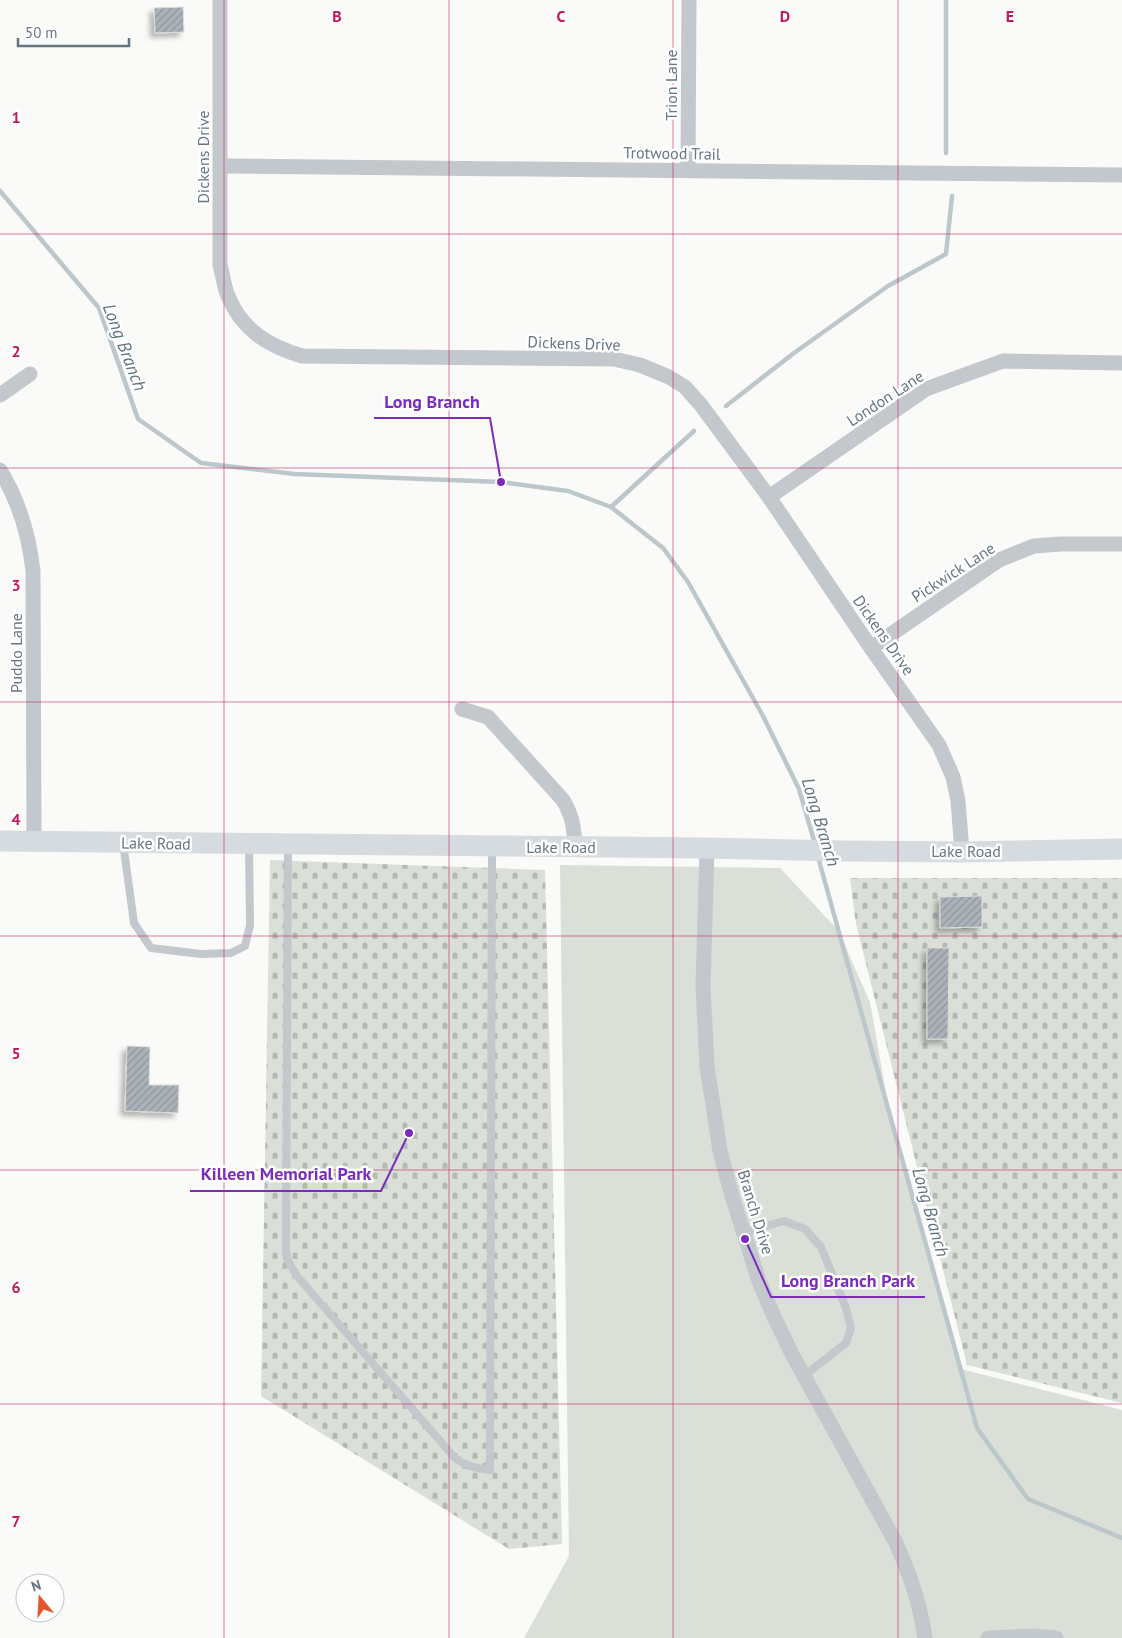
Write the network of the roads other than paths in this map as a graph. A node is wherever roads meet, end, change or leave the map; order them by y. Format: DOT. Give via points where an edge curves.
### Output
graph roads {
  1 [pos="220,0"];
  2 [pos="689,0"];
  3 [pos="221,166"];
  4 [pos="688,170"];
  5 [pos="1122,175"];
  6 [pos="1122,363"];
  7 [pos="30,374"];
  8 [pos="0,395"];
  9 [pos="0,470"];
  10 [pos="769,497"];
  11 [pos="1122,544"];
  12 [pos="871,648"];
  13 [pos="462,709"];
  14 [pos="0,841"];
  15 [pos="34,842"];
  16 [pos="123,843"];
  17 [pos="249,844"];
  18 [pos="288,844"];
  19 [pos="492,847"];
  20 [pos="575,848"];
  21 [pos="707,848"];
  22 [pos="1122,850"];
  23 [pos="962,852"];
  24 [pos="743,1233"];
  25 [pos="804,1376"];
  26 [pos="926,1638"];
  27 [pos="988,1638"];
  28 [pos="1056,1638"];
  1 -- 3 [label="street, Dickens Drive"];
  2 -- 4 [label="street, Trion Lane"];
  3 -- 4 [label="street, Trotwood Trail"];
  3 -- 10 [label="street, Dickens Drive" via="220,265 228,295 243,322 261,338 282,350 302,356 614,359 640,365 684,387"];
  4 -- 5 [label="street, Trotwood Trail"];
  6 -- 10 [label="street, London Lane" via="1003,361 926,389"];
  7 -- 8 [label="street"];
  9 -- 15 [label="street, Puddo Lane" via="22,517 33,571"];
  10 -- 12 [label="street, Dickens Drive"];
  11 -- 12 [label="street, Pickwick Lane" via="1034,546 999,560"];
  12 -- 23 [label="street, Dickens Drive" via="939,745 953,777"];
  13 -- 20 [label="street" via="488,717 563,800 573,825"];
  14 -- 15 [label="street, Lake Road"];
  15 -- 16 [label="street, Lake Road"];
  16 -- 17 [label="street, Lake Road"];
  16 -- 17 [label="lane" via="134,923 143,938 151,948 201,954 231,953 245,946 250,925"];
  17 -- 18 [label="street, Lake Road"];
  18 -- 19 [label="street, Lake Road"];
  18 -- 19 [label="lane" via="287,1260 454,1457 473,1468 490,1470"];
  19 -- 20 [label="street, Lake Road"];
  20 -- 21 [label="street, Lake Road"];
  21 -- 23 [label="street, Lake Road"];
  21 -- 24 [label="street, Branch Drive" via="703,986 707,1066 720,1151"];
  22 -- 23 [label="street, Lake Road"];
  24 -- 25 [label="street, Branch Drive" via="775,1319"];
  24 -- 25 [label="lane" via="784,1221 805,1230 821,1247 851,1328 846,1343"];
  25 -- 26 [label="street, Branch Drive" via="896,1543 916,1591"];
  27 -- 28 [label="street"];
}
